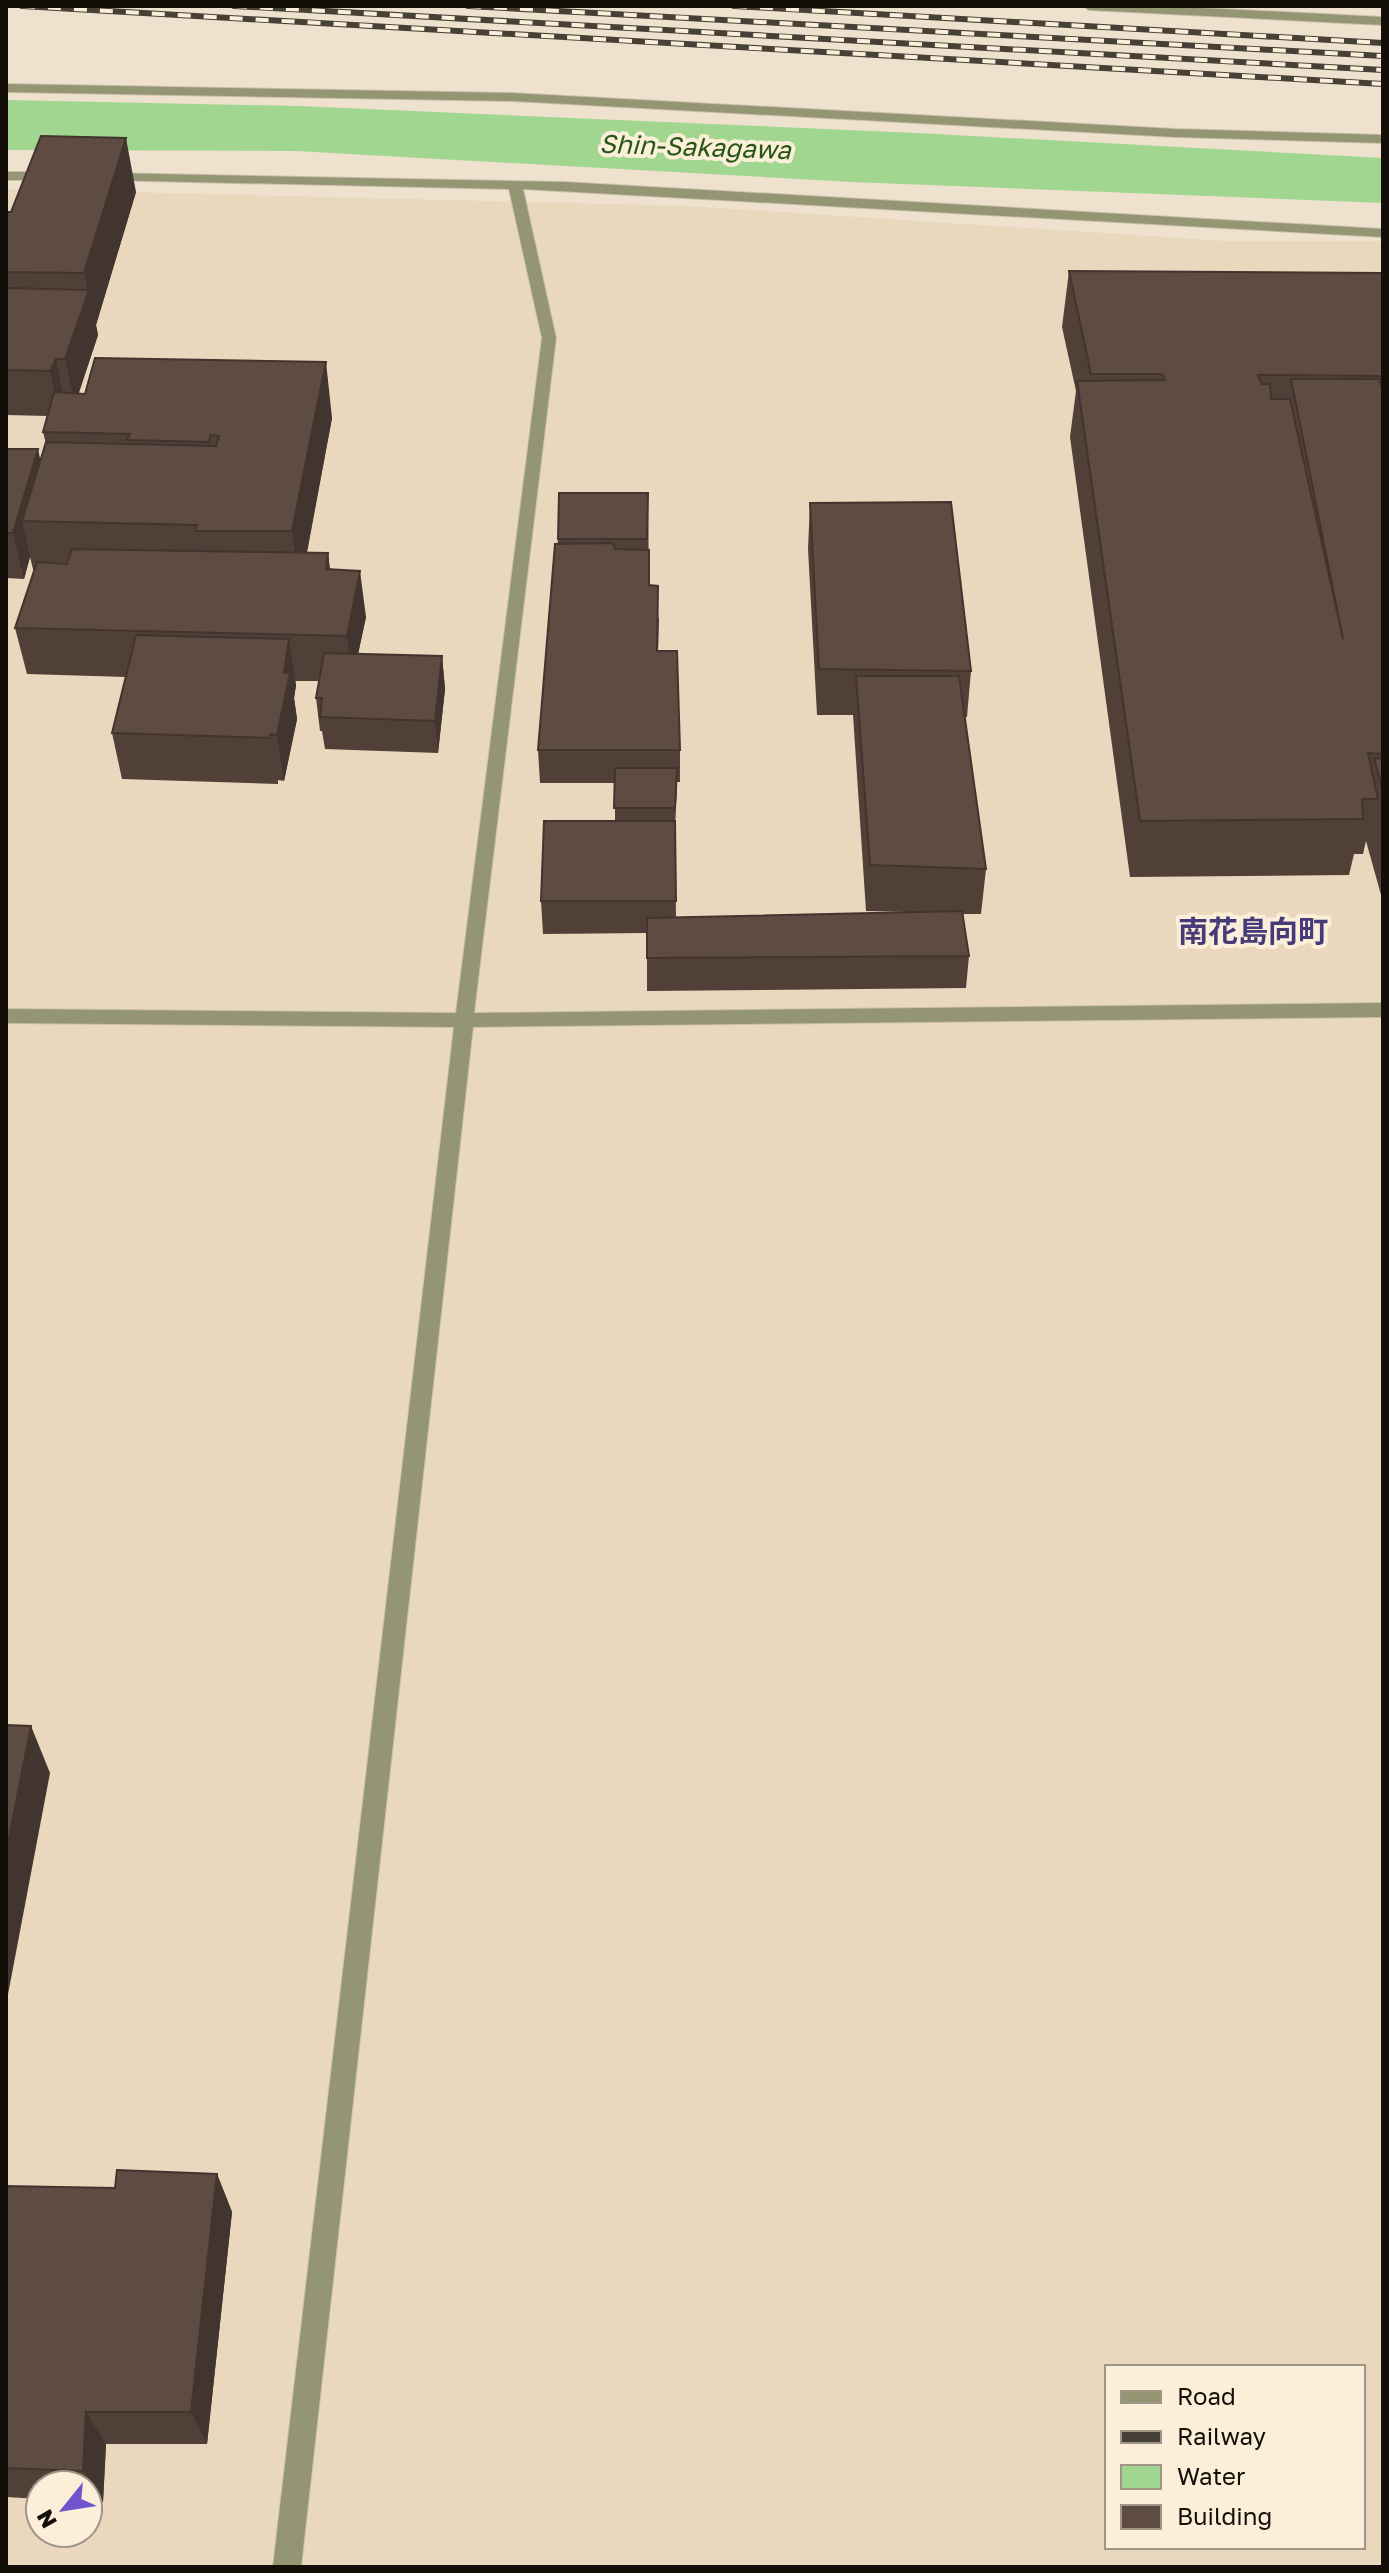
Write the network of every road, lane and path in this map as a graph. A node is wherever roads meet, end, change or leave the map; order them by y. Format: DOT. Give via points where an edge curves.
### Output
graph roads {
  1 [pos="1089,6"];
  2 [pos="1306,12"];
  3 [pos="1383,21"];
  4 [pos="6,88"];
  5 [pos="1383,139"];
  6 [pos="6,176"];
  7 [pos="66,177"];
  8 [pos="97,177"];
  9 [pos="515,185"];
  10 [pos="1383,233"];
  11 [pos="1383,1010"];
  12 [pos="6,1016"];
  13 [pos="464,1023"];
  14 [pos="287,2567"];
  1 -- 2 [label="street"];
  2 -- 3 [label="street"];
  4 -- 5 [label="street" via="512,97 1175,133"];
  6 -- 7 [label="street"];
  8 -- 9 [label="street"];
  9 -- 10 [label="street"];
  9 -- 13 [label="street" via="549,338"];
  11 -- 13 [label="street"];
  12 -- 13 [label="street"];
  13 -- 14 [label="street"];
}
